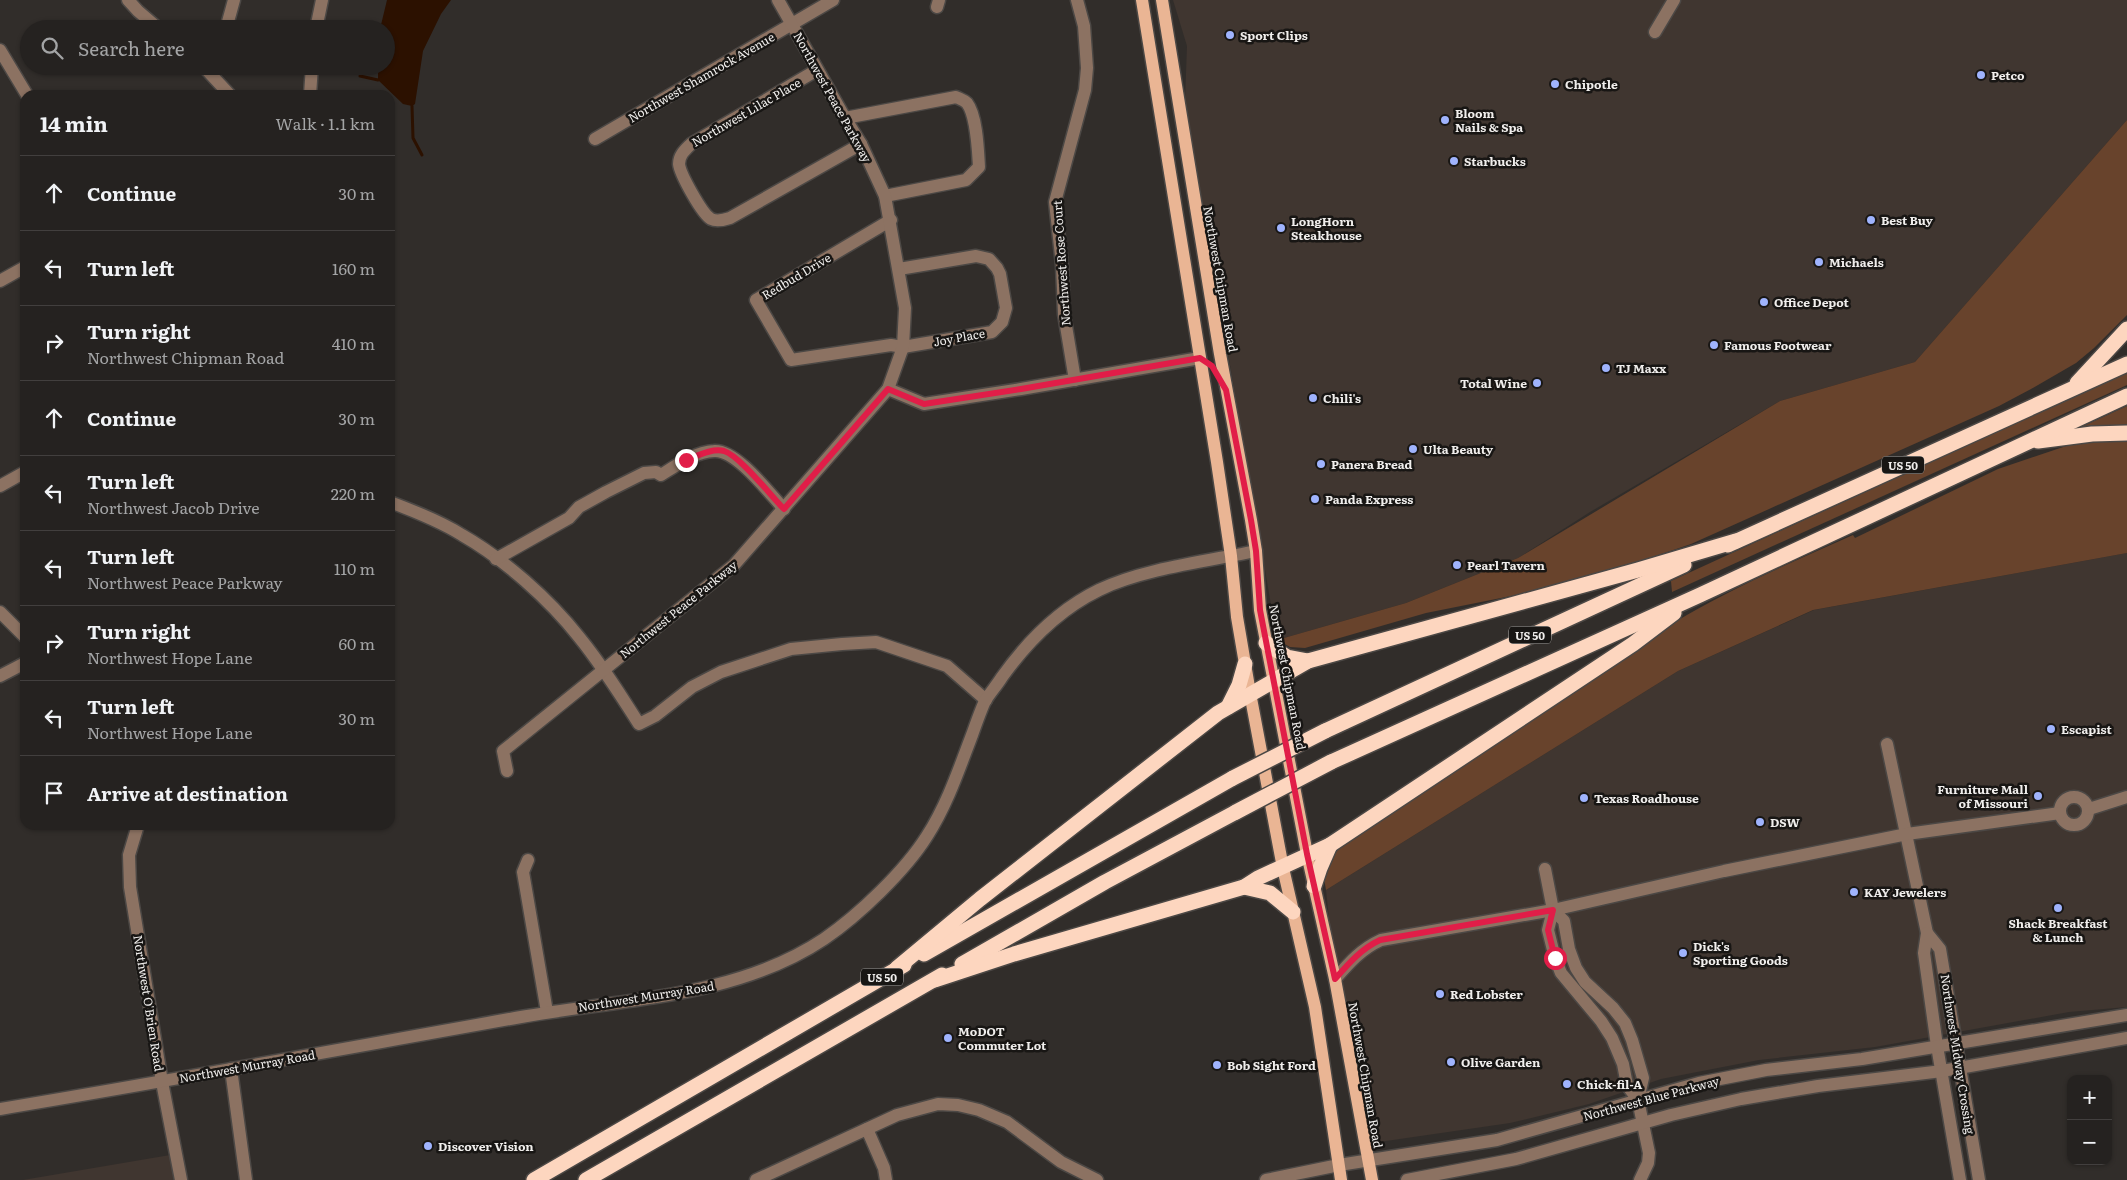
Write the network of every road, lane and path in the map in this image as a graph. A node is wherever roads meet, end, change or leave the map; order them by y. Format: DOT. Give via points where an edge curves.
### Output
graph roads {
  1 [pos="128,0"];
  2 [pos="234,0"];
  3 [pos="322,0"];
  4 [pos="778,0"];
  5 [pos="833,0"];
  6 [pos="1077,0"];
  7 [pos="1142,0"];
  8 [pos="1162,0"];
  9 [pos="1674,0"];
  10 [pos="140,6"];
  11 [pos="152,20"];
  12 [pos="228,20"];
  13 [pos="318,20"];
  14 [pos="792,24"];
  15 [pos="1654,32"];
  16 [pos="0,50"];
  17 [pos="818,70"];
  18 [pos="213,75"];
  19 [pos="311,75"];
  20 [pos="24,90"];
  21 [pos="226,90"];
  22 [pos="310,90"];
  23 [pos="844,118"];
  24 [pos="595,139"];
  25 [pos="862,144"];
  26 [pos="886,196"];
  27 [pos="891,220"];
  28 [pos="20,269"];
  29 [pos="900,269"];
  30 [pos="0,281"];
  31 [pos="2127,328"];
  32 [pos="903,347"];
  33 [pos="1200,358"];
  34 [pos="2127,364"];
  35 [pos="1075,380"];
  36 [pos="888,389"];
  37 [pos="1226,390"];
  38 [pos="2070,390"];
  39 [pos="2127,396"];
  40 [pos="2127,433"];
  41 [pos="2024,442"];
  42 [pos="20,475"];
  43 [pos="0,486"];
  44 [pos="395,504"];
  45 [pos="784,509"];
  46 [pos="1736,541"];
  47 [pos="1256,551"];
  48 [pos="1231,556"];
  49 [pos="496,559"];
  50 [pos="1700,595"];
  51 [pos="0,612"];
  52 [pos="20,632"];
  53 [pos="1266,643"];
  54 [pos="1308,661"];
  55 [pos="1245,664"];
  56 [pos="20,666"];
  57 [pos="604,669"];
  58 [pos="0,676"];
  59 [pos="1274,680"];
  60 [pos="1250,693"];
  61 [pos="986,700"];
  62 [pos="1227,707"];
  63 [pos="1887,744"];
  64 [pos="507,771"];
  65 [pos="2127,797"];
  66 [pos="2089,809"];
  67 [pos="2060,813"];
  68 [pos="136,830"];
  69 [pos="1907,834"];
  70 [pos="1330,846"];
  71 [pos="1307,854"];
  72 [pos="528,860"];
  73 [pos="1283,868"];
  74 [pos="1545,869"];
  75 [pos="1314,886"];
  76 [pos="1244,887"];
  77 [pos="1553,910"];
  78 [pos="1293,912"];
  79 [pos="1927,933"];
  80 [pos="896,968"];
  81 [pos="1335,979"];
  82 [pos="935,980"];
  83 [pos="547,1012"];
  84 [pos="2127,1015"];
  85 [pos="2127,1038"];
  86 [pos="1956,1043"];
  87 [pos="1937,1046"];
  88 [pos="1960,1067"];
  89 [pos="231,1069"];
  90 [pos="1942,1071"];
  91 [pos="162,1082"];
  92 [pos="1638,1100"];
  93 [pos="0,1109"];
  94 [pos="1643,1123"];
  95 [pos="867,1130"];
  96 [pos="1368,1160"];
  97 [pos="1339,1165"];
  98 [pos="182,1180"];
  99 [pos="246,1180"];
  100 [pos="534,1180"];
  101 [pos="586,1180"];
  102 [pos="756,1180"];
  103 [pos="886,1180"];
  104 [pos="1097,1180"];
  105 [pos="1266,1180"];
  106 [pos="1342,1180"];
  107 [pos="1372,1180"];
  108 [pos="1407,1180"];
  109 [pos="1640,1180"];
  110 [pos="1960,1180"];
  111 [pos="1978,1180"];
  1 -- 10 [label="street"];
  2 -- 12 [label="street"];
  3 -- 13 [label="street"];
  4 -- 14 [label="street, Northwest Peace Parkway"];
  5 -- 14 [label="street, Northwest Shamrock Avenue"];
  6 -- 35 [label="street, Northwest Rose Court" via="1084,26 1085,90 1055,202 1064,314"];
  7 -- 33 [label="main road"];
  8 -- 37 [label="main road, Northwest Chipman Road"];
  9 -- 15 [label="street"];
  10 -- 11 [label="street"];
  14 -- 17 [label="street, Northwest Peace Parkway"];
  14 -- 24 [label="street, Northwest Shamrock Avenue"];
  16 -- 20 [label="street"];
  17 -- 23 [label="street, Northwest Peace Parkway"];
  17 -- 25 [label="street, Northwest Lilac Place" via="684,150 679,164 682,174 705,214 721,221 730,218"];
  18 -- 21 [label="street"];
  19 -- 22 [label="street"];
  23 -- 25 [label="street, Northwest Peace Parkway"];
  23 -- 26 [label="street" via="956,97 966,102 971,111 978,167 966,180"];
  25 -- 26 [label="street, Northwest Peace Parkway"];
  26 -- 27 [label="street, Northwest Peace Parkway"];
  27 -- 29 [label="street, Northwest Peace Parkway"];
  27 -- 32 [label="street, Redbud Drive" via="756,300 791,360 891,345"];
  28 -- 30 [label="street"];
  29 -- 32 [label="street, Northwest Peace Parkway" via="905,308"];
  29 -- 32 [label="street, Joy Place" via="983,256 993,262 1000,274 1006,308 1002,322 992,332"];
  31 -- 38 [label="highway, US 50"];
  32 -- 36 [label="street, Northwest Peace Parkway"];
  33 -- 35 [label="street"];
  33 -- 37 [label="main road" via="1212,366"];
  33 -- 48 [label="main road"];
  34 -- 38 [label="highway"];
  35 -- 36 [label="street" via="924,404"];
  36 -- 45 [label="street, Northwest Peace Parkway"];
  37 -- 47 [label="main road, Northwest Chipman Road"];
  38 -- 46 [label="highway, US 50"];
  39 -- 41 [label="highway, US 50"];
  40 -- 41 [label="highway"];
  41 -- 50 [label="highway, US 50"];
  42 -- 43 [label="street"];
  44 -- 49 [label="street" via="463,535"];
  45 -- 49 [label="street" via="740,462 724,452 713,451 686,460 661,475 644,473 578,507 568,518"];
  45 -- 57 [label="street, Northwest Peace Parkway" via="734,564"];
  46 -- 54 [label="highway"];
  46 -- 80 [label="highway, US 50, bridge" via="1325,731 1233,778"];
  47 -- 48 [label="street, Northwest Murray Road"];
  47 -- 53 [label="main road, Northwest Chipman Road"];
  48 -- 55 [label="main road"];
  48 -- 61 [label="street, Northwest Murray Road" via="1139,576 1102,588 1069,606 1020,653"];
  49 -- 57 [label="street" via="535,589 578,635"];
  50 -- 70 [label="highway" via="1633,644"];
  50 -- 82 [label="highway, US 50, bridge" via="1331,762 1105,882"];
  51 -- 52 [label="street"];
  53 -- 54 [label="highway" via="1287,657"];
  53 -- 59 [label="main road, Northwest Chipman Road"];
  54 -- 59 [label="highway"];
  55 -- 60 [label="main road"];
  55 -- 62 [label="highway" via="1239,685"];
  56 -- 58 [label="street"];
  57 -- 61 [label="street" via="639,724 655,716 692,687 722,672 792,649 842,644 876,642 947,666"];
  57 -- 64 [label="street, Northwest Peace Parkway" via="503,751"];
  59 -- 60 [label="highway"];
  59 -- 71 [label="main road, Northwest Chipman Road"];
  60 -- 62 [label="highway"];
  60 -- 73 [label="main road"];
  61 -- 83 [label="street, Northwest Murray Road" via="947,800 926,838 886,886 825,938 793,957 715,985"];
  62 -- 80 [label="highway"];
  63 -- 69 [label="street, Northwest Midway Crossing"];
  65 -- 66 [label="street"];
  66 -- 67 [label="street" via="2079,824 2069,824"];
  66 -- 67 [label="street" via="2085,801 2073,796 2064,800"];
  67 -- 69 [label="street"];
  68 -- 91 [label="street, Northwest O'Brien Road" via="129,855 130,887"];
  69 -- 77 [label="street"];
  69 -- 79 [label="street, Northwest Midway Crossing"];
  70 -- 71 [label="highway"];
  70 -- 75 [label="highway"];
  71 -- 73 [label="highway"];
  71 -- 75 [label="main road, Northwest Chipman Road"];
  72 -- 83 [label="street" via="523,872"];
  73 -- 76 [label="highway"];
  73 -- 78 [label="main road"];
  74 -- 77 [label="street"];
  75 -- 81 [label="main road, Northwest Chipman Road"];
  76 -- 78 [label="highway" via="1270,893"];
  76 -- 82 [label="highway"];
  77 -- 81 [label="street" via="1380,940 1366,946 1351,959"];
  77 -- 92 [label="street" via="1548,930 1561,974 1601,1020 1623,1064 1627,1085"];
  77 -- 92 [label="street" via="1564,921 1576,968 1585,982 1613,1008 1632,1040 1643,1078"];
  78 -- 97 [label="main road" via="1315,1008"];
  79 -- 86 [label="street, Northwest Midway Crossing" via="1940,949"];
  79 -- 87 [label="street, Northwest Midway Crossing" via="1924,953"];
  80 -- 100 [label="highway, US 50"];
  81 -- 96 [label="main road, Northwest Chipman Road"];
  82 -- 101 [label="highway, US 50"];
  83 -- 89 [label="street, Northwest Murray Road"];
  84 -- 86 [label="street, Northwest Blue Parkway"];
  85 -- 88 [label="street, Northwest Blue Parkway"];
  86 -- 87 [label="street, Northwest Blue Parkway"];
  86 -- 88 [label="street, Northwest Midway Crossing"];
  87 -- 90 [label="street, Northwest Midway Crossing"];
  87 -- 92 [label="street, Northwest Blue Parkway" via="1766,1070 1699,1083"];
  88 -- 90 [label="street, Northwest Blue Parkway"];
  88 -- 111 [label="street, Northwest Midway Crossing"];
  89 -- 91 [label="street, Northwest Murray Road"];
  89 -- 99 [label="street"];
  90 -- 94 [label="street, Northwest Blue Parkway" via="1741,1099"];
  90 -- 110 [label="street, Northwest Midway Crossing"];
  91 -- 93 [label="street, Northwest Murray Road"];
  91 -- 98 [label="street, Northwest O'Brien Road"];
  92 -- 94 [label="street"];
  92 -- 96 [label="street, Northwest Blue Parkway" via="1497,1140"];
  94 -- 108 [label="street, Northwest Blue Parkway" via="1516,1160"];
  94 -- 109 [label="street" via="1649,1153"];
  95 -- 102 [label="street"];
  95 -- 103 [label="street"];
  95 -- 104 [label="street" via="897,1115 938,1104 958,1105 1007,1122 1061,1162"];
  96 -- 97 [label="street, Northwest Blue Parkway"];
  96 -- 107 [label="main road, Northwest Chipman Road"];
  97 -- 105 [label="street, Northwest Blue Parkway"];
  97 -- 106 [label="main road"];
}
